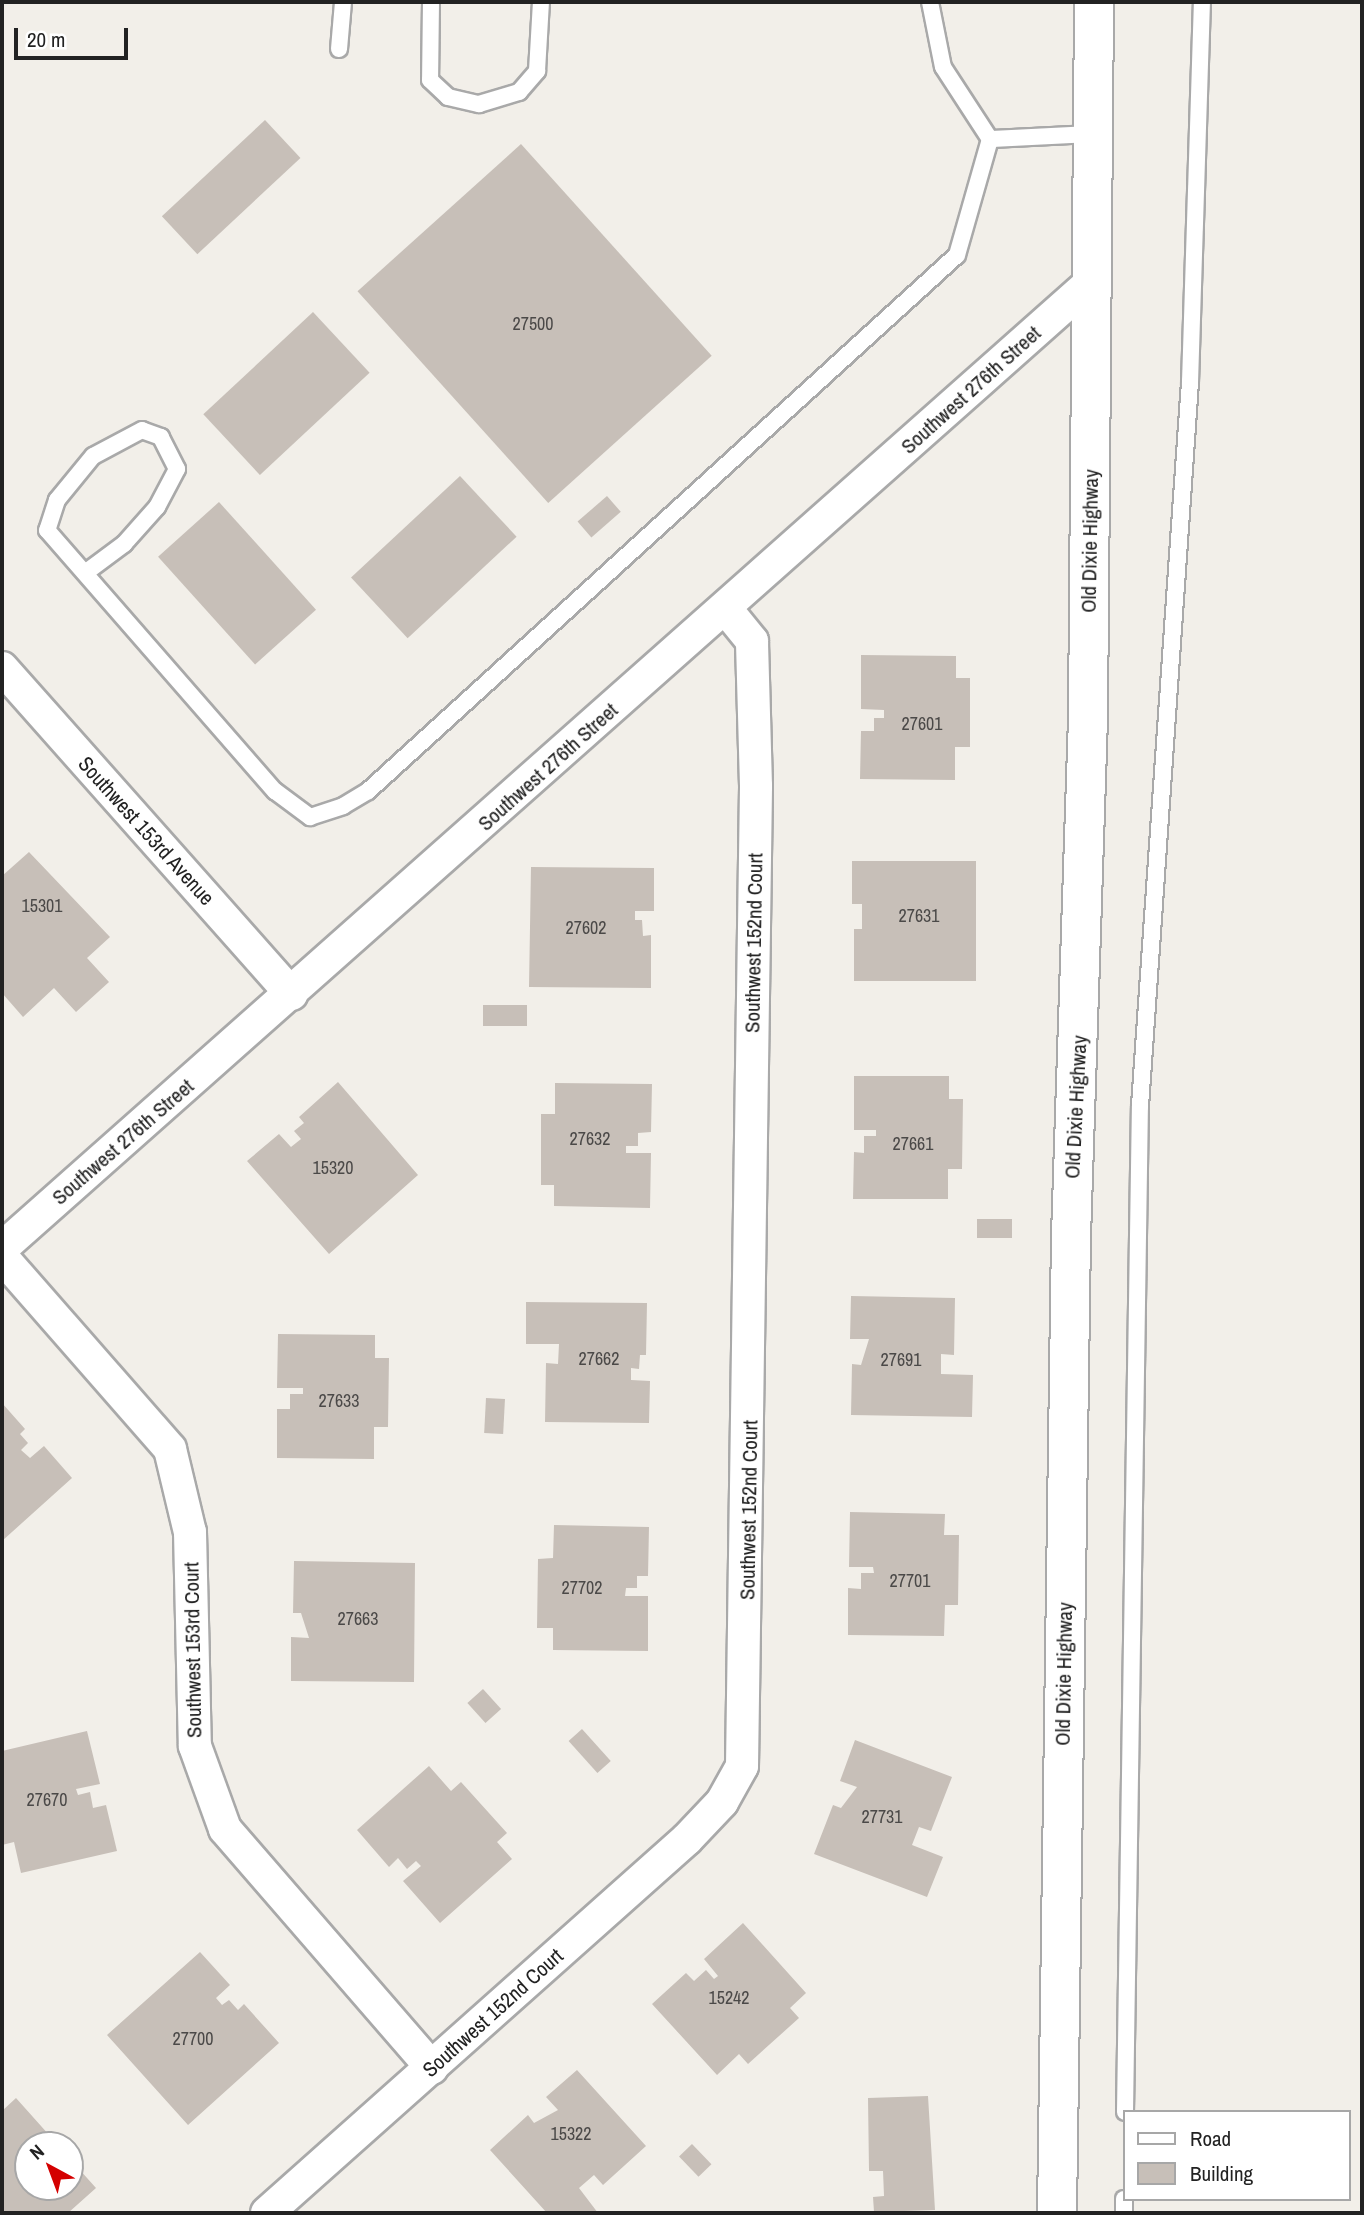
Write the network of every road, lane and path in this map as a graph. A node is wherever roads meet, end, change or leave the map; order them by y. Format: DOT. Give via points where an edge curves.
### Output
graph roads {
  1 [pos="343,2"];
  2 [pos="431,2"];
  3 [pos="541,2"];
  4 [pos="930,2"];
  5 [pos="1094,2"];
  6 [pos="1202,2"];
  7 [pos="339,49"];
  8 [pos="1093,134"];
  9 [pos="990,139"];
  10 [pos="1091,282"];
  11 [pos="85,573"];
  12 [pos="726,609"];
  13 [pos="2,668"];
  14 [pos="291,994"];
  15 [pos="2,1248"];
  16 [pos="2,1256"];
  17 [pos="432,2068"];
  18 [pos="1125,2110"];
  19 [pos="267,2213"];
  20 [pos="1057,2213"];
  1 -- 7 [label="lane"];
  2 -- 3 [label="lane" via="430,80 448,97 479,104 519,92 537,71"];
  4 -- 9 [label="lane" via="943,67"];
  5 -- 8 [label="street, Old Dixie Highway"];
  6 -- 18 [label="lane" via="1190,382 1140,1106"];
  8 -- 9 [label="lane"];
  8 -- 10 [label="street, Old Dixie Highway"];
  9 -- 11 [label="lane" via="957,255 368,791 343,806 310,817 275,791"];
  10 -- 12 [label="street, Southwest 276th Street"];
  10 -- 20 [label="street, Old Dixie Highway" via="1087,787 1071,1236"];
  11 -- 11 [label="lane" via="124,544 157,507 177,468 161,437 142,430 93,456 57,500 47,530"];
  12 -- 14 [label="street, Southwest 276th Street"];
  12 -- 17 [label="street, Southwest 152nd Court" via="752,641 756,786 742,1766 722,1802 687,1839"];
  13 -- 14 [label="street, Southwest 153rd Avenue"];
  14 -- 15 [label="street, Southwest 276th Street"];
  16 -- 17 [label="street, Southwest 153rd Court" via="170,1450 190,1532 195,1746 225,1829"];
  17 -- 19 [label="street, Southwest 152nd Court"];
}
